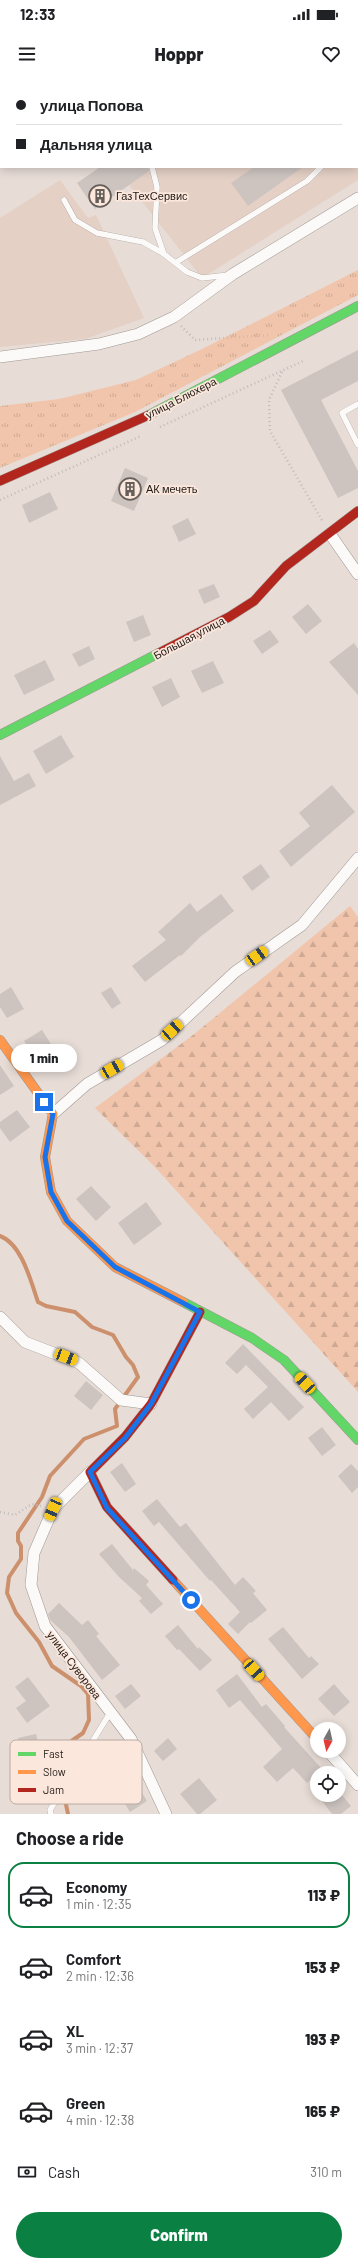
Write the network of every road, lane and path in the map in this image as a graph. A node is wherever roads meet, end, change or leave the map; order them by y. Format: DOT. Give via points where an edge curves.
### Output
graph roads {
  1 [pos="152,168"];
  2 [pos="321,168"];
  3 [pos="358,198"];
  4 [pos="64,200"];
  5 [pos="164,254"];
  6 [pos="175,263"];
  7 [pos="233,274"];
  8 [pos="358,306"];
  9 [pos="174,318"];
  10 [pos="272,334"];
  11 [pos="0,357"];
  12 [pos="283,372"];
  13 [pos="358,404"];
  14 [pos="358,445"];
  15 [pos="0,481"];
  16 [pos="358,511"];
  17 [pos="330,534"];
  18 [pos="358,574"];
  19 [pos="0,735"];
  20 [pos="358,858"];
  21 [pos="0,1040"];
  22 [pos="53,1114"];
  23 [pos="200,1312"];
  24 [pos="0,1317"];
  25 [pos="151,1404"];
  26 [pos="358,1440"];
  27 [pos="90,1472"];
  28 [pos="53,1509"];
  29 [pos="0,1512"];
  30 [pos="110,1713"];
  31 [pos="310,1731"];
  32 [pos="93,1740"];
  33 [pos="131,1740"];
  34 [pos="334,1758"];
  35 [pos="142,1763"];
  36 [pos="358,1785"];
  37 [pos="54,1804"];
  38 [pos="51,1814"];
  39 [pos="166,1814"];
  1 -- 5 [label="lane" via="157,186 155,228"];
  2 -- 6 [label="lane" via="307,181"];
  3 -- 7 [label="street"];
  4 -- 5 [label="lane" via="75,220 97,233 143,242"];
  5 -- 6 [label="lane"];
  6 -- 7 [label="lane" via="187,272 202,278"];
  7 -- 9 [label="street"];
  8 -- 15 [label="street, улица Блюхера" via="152,413"];
  9 -- 10 [label="path" via="195,340"];
  9 -- 11 [label="street" via="138,334 99,344"];
  12 -- 17 [label="path" via="269,400 270,431"];
  13 -- 14 [label="lane" via="342,413"];
  16 -- 17 [label="street, Большая улица"];
  17 -- 18 [label="street"];
  17 -- 19 [label="street, Большая улица" via="286,566 254,601 229,617"];
  20 -- 22 [label="street" via="302,925 235,972 162,1040 87,1084"];
  21 -- 22 [label="street"];
  22 -- 23 [label="street" via="45,1157 51,1192 67,1221 115,1267"];
  23 -- 25 [label="street"];
  23 -- 26 [label="street" via="252,1338 284,1360"];
  24 -- 25 [label="street" via="25,1342 79,1363 121,1400"];
  25 -- 27 [label="street" via="125,1438"];
  27 -- 28 [label="street, улица Суворова"];
  27 -- 31 [label="street" via="107,1508"];
  28 -- 29 [label="path" via="32,1504 15,1514"];
  28 -- 30 [label="street, улица Суворова" via="34,1553 31,1586 45,1626"];
  30 -- 32 [label="lane"];
  30 -- 33 [label="street, улица Суворова"];
  34 -- 36 [label="street"];
  35 -- 39 [label="street, улица Суворова"];
  37 -- 38 [label="lane" via="50,1810"];
}
